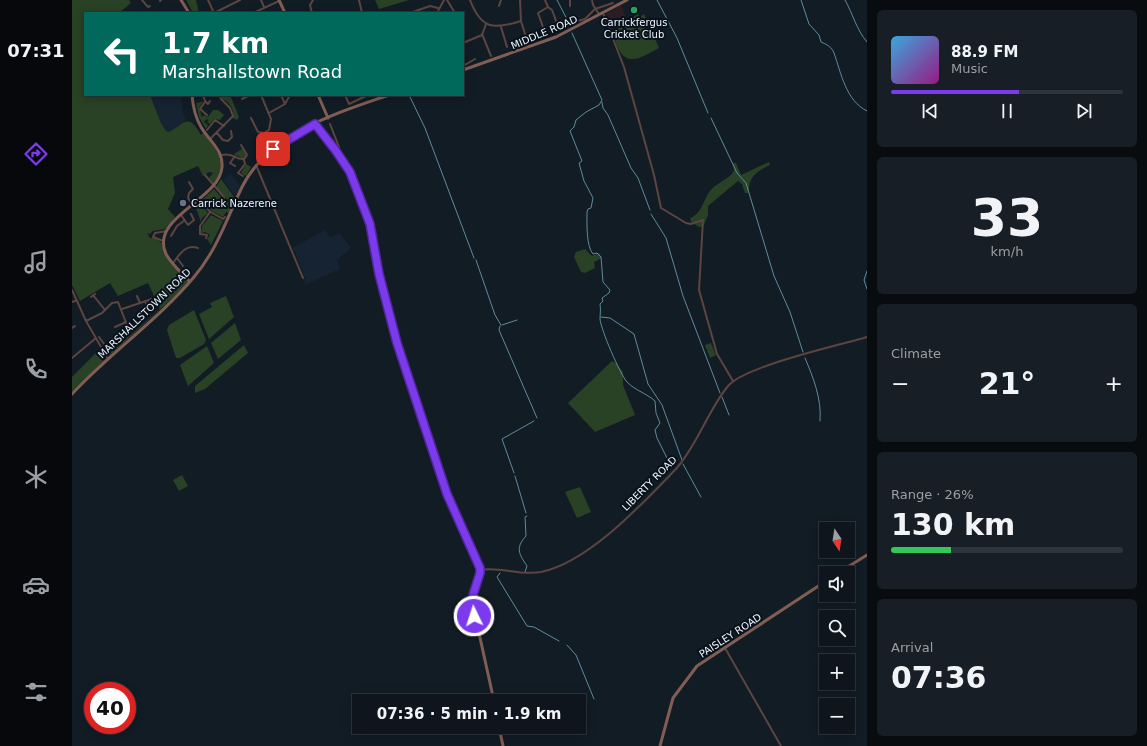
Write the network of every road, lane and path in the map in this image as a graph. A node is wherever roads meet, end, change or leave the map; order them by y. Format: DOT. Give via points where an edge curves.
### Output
graph roads {
  1 [pos="142,0"];
  2 [pos="181,0"];
  3 [pos="208,0"];
  4 [pos="240,0"];
  5 [pos="261,0"];
  6 [pos="279,0"];
  7 [pos="313,0"];
  8 [pos="359,0"];
  9 [pos="446,0"];
  10 [pos="470,0"];
  11 [pos="500,0"];
  12 [pos="520,0"];
  13 [pos="545,0"];
  14 [pos="570,0"];
  15 [pos="592,0"];
  16 [pos="627,0"];
  17 [pos="612,3"];
  18 [pos="150,6"];
  19 [pos="499,6"];
  20 [pos="570,6"];
  21 [pos="264,7"];
  22 [pos="438,8"];
  23 [pos="548,8"];
  24 [pos="595,9"];
  25 [pos="189,12"];
  26 [pos="214,12"];
  27 [pos="216,12"];
  28 [pos="255,12"];
  29 [pos="285,12"];
  30 [pos="312,12"];
  31 [pos="362,12"];
  32 [pos="415,12"];
  33 [pos="437,12"];
  34 [pos="454,12"];
  35 [pos="602,14"];
  36 [pos="578,21"];
  37 [pos="521,22"];
  38 [pos="486,24"];
  39 [pos="558,26"];
  40 [pos="501,27"];
  41 [pos="544,30"];
  42 [pos="482,34"];
  43 [pos="464,43"];
  44 [pos="508,47"];
  45 [pos="530,48"];
  46 [pos="491,56"];
  47 [pos="475,59"];
  48 [pos="464,65"];
  49 [pos="464,70"];
  50 [pos="192,96"];
  51 [pos="203,96"];
  52 [pos="247,96"];
  53 [pos="261,96"];
  54 [pos="282,96"];
  55 [pos="290,96"];
  56 [pos="318,96"];
  57 [pos="345,96"];
  58 [pos="366,96"];
  59 [pos="386,96"];
  60 [pos="242,98"];
  61 [pos="221,100"];
  62 [pos="205,102"];
  63 [pos="210,102"];
  64 [pos="368,102"];
  65 [pos="286,104"];
  66 [pos="203,113"];
  67 [pos="269,113"];
  68 [pos="207,115"];
  69 [pos="201,116"];
  70 [pos="251,118"];
  71 [pos="328,118"];
  72 [pos="206,123"];
  73 [pos="315,124"];
  74 [pos="330,124"];
  75 [pos="210,126"];
  76 [pos="224,126"];
  77 [pos="207,130"];
  78 [pos="231,131"];
  79 [pos="217,133"];
  80 [pos="210,139"];
  81 [pos="238,150"];
  82 [pos="336,151"];
  83 [pos="221,155"];
  84 [pos="235,156"];
  85 [pos="244,160"];
  86 [pos="256,164"];
  87 [pos="234,166"];
  88 [pos="205,175"];
  89 [pos="243,176"];
  90 [pos="189,182"];
  91 [pos="213,186"];
  92 [pos="199,198"];
  93 [pos="219,202"];
  94 [pos="192,204"];
  95 [pos="210,212"];
  96 [pos="181,214"];
  97 [pos="191,214"];
  98 [pos="225,216"];
  99 [pos="185,220"];
  100 [pos="167,231"];
  101 [pos="171,236"];
  102 [pos="206,238"];
  103 [pos="164,242"];
  104 [pos="198,248"];
  105 [pos="177,258"];
  106 [pos="173,263"];
  107 [pos="181,265"];
  108 [pos="303,278"];
  109 [pos="190,282"];
  110 [pos="72,290"];
  111 [pos="93,295"];
  112 [pos="137,296"];
  113 [pos="152,299"];
  114 [pos="76,300"];
  115 [pos="145,301"];
  116 [pos="72,302"];
  117 [pos="140,303"];
  118 [pos="122,309"];
  119 [pos="105,310"];
  120 [pos="148,315"];
  121 [pos="86,321"];
  122 [pos="126,322"];
  123 [pos="115,327"];
  124 [pos="99,336"];
  125 [pos="867,337"];
  126 [pos="96,338"];
  127 [pos="72,358"];
  128 [pos="108,359"];
  129 [pos="733,381"];
  130 [pos="72,394"];
  131 [pos="867,555"];
  132 [pos="849,566"];
  133 [pos="480,570"];
  134 [pos="819,586"];
  135 [pos="725,648"];
  136 [pos="492,694"];
  137 [pos="500,734"];
  138 [pos="503,746"];
  139 [pos="660,746"];
  140 [pos="781,746"];
  1 -- 18 [label="street" via="148,8"];
  2 -- 25 [label="street"];
  3 -- 26 [label="street"];
  4 -- 27 [label="street"];
  5 -- 21 [label="street"];
  6 -- 21 [label="street"];
  6 -- 29 [label="street"];
  7 -- 30 [label="street" via="310,5"];
  8 -- 31 [label="street"];
  9 -- 22 [label="street"];
  9 -- 34 [label="street"];
  10 -- 38 [label="street" via="476,14"];
  11 -- 19 [label="street"];
  12 -- 37 [label="street"];
  13 -- 23 [label="street"];
  14 -- 20 [label="street"];
  15 -- 24 [label="street"];
  16 -- 35 [label="street, MIDDLE ROAD"];
  17 -- 24 [label="street"];
  21 -- 28 [label="street"];
  22 -- 32 [label="street" via="430,6"];
  22 -- 33 [label="street"];
  23 -- 39 [label="street" via="552,10"];
  23 -- 41 [label="street" via="538,14"];
  24 -- 35 [label="street"];
  24 -- 36 [label="street" via="585,19"];
  35 -- 45 [label="street, MIDDLE ROAD"];
  35 -- 129 [label="street" via="624,67 661,208 686,223 703,220 699,290 717,354"];
  37 -- 40 [label="street"];
  37 -- 45 [label="street"];
  38 -- 40 [label="street"];
  38 -- 42 [label="street"];
  40 -- 44 [label="street"];
  42 -- 43 [label="street"];
  42 -- 46 [label="street"];
  45 -- 49 [label="street, MIDDLE ROAD"];
  47 -- 48 [label="street"];
  50 -- 80 [label="street" via="198,120"];
  51 -- 62 [label="street"];
  52 -- 60 [label="street"];
  53 -- 67 [label="street"];
  54 -- 65 [label="street"];
  55 -- 65 [label="street"];
  56 -- 71 [label="street"];
  57 -- 58 [label="street" via="348,104"];
  58 -- 64 [label="street"];
  59 -- 64 [label="street"];
  61 -- 76 [label="street" via="230,107 233,114"];
  62 -- 63 [label="street"];
  62 -- 66 [label="street" via="200,108"];
  64 -- 71 [label="street"];
  65 -- 67 [label="street"];
  66 -- 68 [label="street"];
  66 -- 69 [label="street"];
  67 -- 70 [label="street" via="270,127 264,133 257,131"];
  71 -- 73 [label="street, MARSHALLSTOWN ROAD"];
  72 -- 75 [label="street"];
  73 -- 82 [label="street"];
  73 -- 86 [label="street, MARSHALLSTOWN ROAD" via="273,149"];
  74 -- 82 [label="street" via="339,147"];
  75 -- 76 [label="street" via="216,120"];
  75 -- 77 [label="street"];
  76 -- 79 [label="street"];
  78 -- 79 [label="street" via="232,137 226,140"];
  79 -- 80 [label="street"];
  80 -- 83 [label="street"];
  81 -- 85 [label="street" via="242,146 247,156"];
  82 -- 133 [label="street" via="350,172 370,224 379,274 397,343 447,494"];
  83 -- 84 [label="street"];
  83 -- 91 [label="street" via="222,170"];
  84 -- 85 [label="street"];
  84 -- 87 [label="street" via="230,163"];
  85 -- 89 [label="street" via="245,164 238,174"];
  86 -- 108 [label="street"];
  86 -- 109 [label="street, MARSHALLSTOWN ROAD" via="242,187 214,249"];
  88 -- 91 [label="street"];
  90 -- 94 [label="street" via="193,188 188,196"];
  91 -- 92 [label="street"];
  91 -- 93 [label="street" via="224,198 222,204"];
  92 -- 94 [label="street"];
  92 -- 95 [label="street"];
  94 -- 96 [label="street"];
  95 -- 98 [label="street" via="223,219"];
  95 -- 102 [label="street" via="200,228 200,234 207,235"];
  96 -- 99 [label="street"];
  96 -- 100 [label="street"];
  97 -- 99 [label="street" via="194,219 191,223 188,225"];
  99 -- 101 [label="street" via="177,226"];
  100 -- 103 [label="street"];
  100 -- 103 [label="street" via="155,233 153,237"];
  103 -- 106 [label="street" via="165,251"];
  104 -- 105 [label="street" via="187,247"];
  105 -- 106 [label="street"];
  105 -- 107 [label="street"];
  106 -- 109 [label="street"];
  109 -- 128 [label="street, MARSHALLSTOWN ROAD"];
  110 -- 114 [label="street"];
  111 -- 119 [label="street"];
  112 -- 117 [label="street"];
  113 -- 115 [label="street"];
  114 -- 116 [label="street"];
  114 -- 121 [label="street"];
  115 -- 117 [label="street"];
  115 -- 120 [label="street"];
  117 -- 118 [label="street"];
  118 -- 119 [label="street" via="116,301"];
  118 -- 122 [label="street"];
  119 -- 121 [label="street"];
  121 -- 126 [label="street"];
  122 -- 123 [label="street"];
  122 -- 124 [label="street" via="130,333 111,349 105,346"];
  125 -- 129 [label="street, LIBERTY ROAD" via="750,372"];
  126 -- 127 [label="street"];
  126 -- 128 [label="street"];
  128 -- 130 [label="street, MARSHALLSTOWN ROAD"];
  129 -- 133 [label="street, LIBERTY ROAD" via="676,469 582,554 564,564 540,572 520,574 492,569"];
  131 -- 132 [label="street"];
  133 -- 136 [label="street" via="473,595 473,606"];
  134 -- 135 [label="street, PAISLEY ROAD"];
  135 -- 139 [label="street, PAISLEY ROAD" via="697,666 678,690 669,706"];
  135 -- 140 [label="street"];
  137 -- 138 [label="street"];
}
